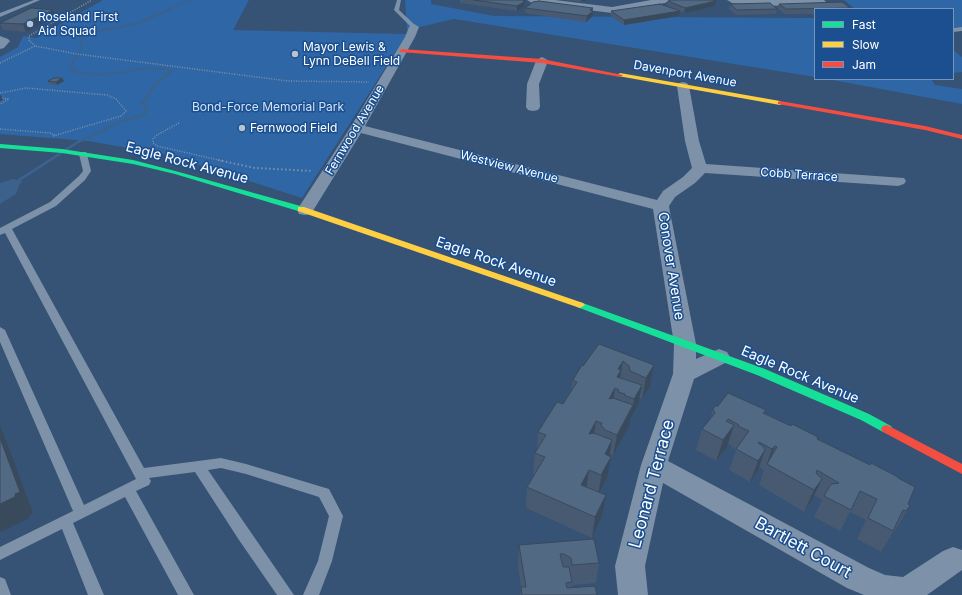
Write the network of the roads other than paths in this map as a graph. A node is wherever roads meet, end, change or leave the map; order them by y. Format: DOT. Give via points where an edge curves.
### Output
graph roads {
  1 [pos="38,0"];
  2 [pos="399,0"];
  3 [pos="532,0"];
  4 [pos="665,0"];
  5 [pos="732,0"];
  6 [pos="819,0"];
  7 [pos="0,15"];
  8 [pos="414,27"];
  9 [pos="0,39"];
  10 [pos="0,46"];
  11 [pos="402,51"];
  12 [pos="542,61"];
  13 [pos="683,86"];
  14 [pos="533,107"];
  15 [pos="356,128"];
  16 [pos="962,137"];
  17 [pos="0,146"];
  18 [pos="83,154"];
  19 [pos="700,168"];
  20 [pos="898,181"];
  21 [pos="661,206"];
  22 [pos="305,210"];
  23 [pos="4,230"];
  24 [pos="1,335"];
  25 [pos="684,344"];
  26 [pos="719,357"];
  27 [pos="684,374"];
  28 [pos="654,465"];
  29 [pos="198,466"];
  30 [pos="962,470"];
  31 [pos="140,474"];
  32 [pos="128,489"];
  33 [pos="80,512"];
  34 [pos="65,520"];
  35 [pos="0,554"];
  36 [pos="953,560"];
  37 [pos="0,584"];
  38 [pos="3,595"];
  39 [pos="96,595"];
  40 [pos="186,595"];
  41 [pos="286,595"];
  42 [pos="311,595"];
  43 [pos="633,595"];
  1 -- 7 [label="lane"];
  2 -- 8 [label="lane" via="396,10"];
  3 -- 4 [label="street" via="612,10"];
  5 -- 6 [label="street" via="754,4 821,2"];
  8 -- 11 [label="street, Fernwood Avenue"];
  9 -- 10 [label="street" via="4,41"];
  11 -- 12 [label="main road, Davenport Avenue"];
  11 -- 15 [label="street, Fernwood Avenue"];
  12 -- 13 [label="main road, Davenport Avenue"];
  12 -- 14 [label="street" via="533,84"];
  13 -- 16 [label="main road, Davenport Avenue" via="925,128"];
  13 -- 19 [label="street" via="692,140"];
  15 -- 21 [label="street, Westview Avenue"];
  15 -- 22 [label="street, Fernwood Avenue"];
  17 -- 18 [label="main road, Eagle Rock Avenue"];
  18 -- 22 [label="main road, Eagle Rock Avenue" via="133,162 177,173"];
  18 -- 23 [label="lane" via="87,172 82,178 53,204"];
  19 -- 20 [label="street, Cobb Terrace"];
  19 -- 21 [label="street, Conover Avenue" via="689,180 669,194"];
  21 -- 25 [label="street, Conover Avenue"];
  22 -- 25 [label="main road, Eagle Rock Avenue" via="594,310"];
  23 -- 31 [label="lane"];
  24 -- 33 [label="lane"];
  25 -- 26 [label="main road, Eagle Rock Avenue"];
  25 -- 27 [label="street, Leonard Terrace"];
  26 -- 27 [label="street"];
  26 -- 30 [label="main road, Eagle Rock Avenue" via="865,417"];
  27 -- 28 [label="street, Leonard Terrace"];
  28 -- 36 [label="street, Bartlett Court" via="858,578 884,589 907,592"];
  28 -- 43 [label="street, Leonard Terrace" via="630,566"];
  29 -- 31 [label="lane"];
  29 -- 41 [label="lane"];
  29 -- 42 [label="lane" via="221,463 324,493 336,516 325,561"];
  31 -- 32 [label="lane" via="144,481"];
  32 -- 33 [label="lane"];
  32 -- 40 [label="lane"];
  33 -- 34 [label="lane"];
  34 -- 35 [label="lane"];
  34 -- 39 [label="lane"];
  37 -- 38 [label="lane"];
}
